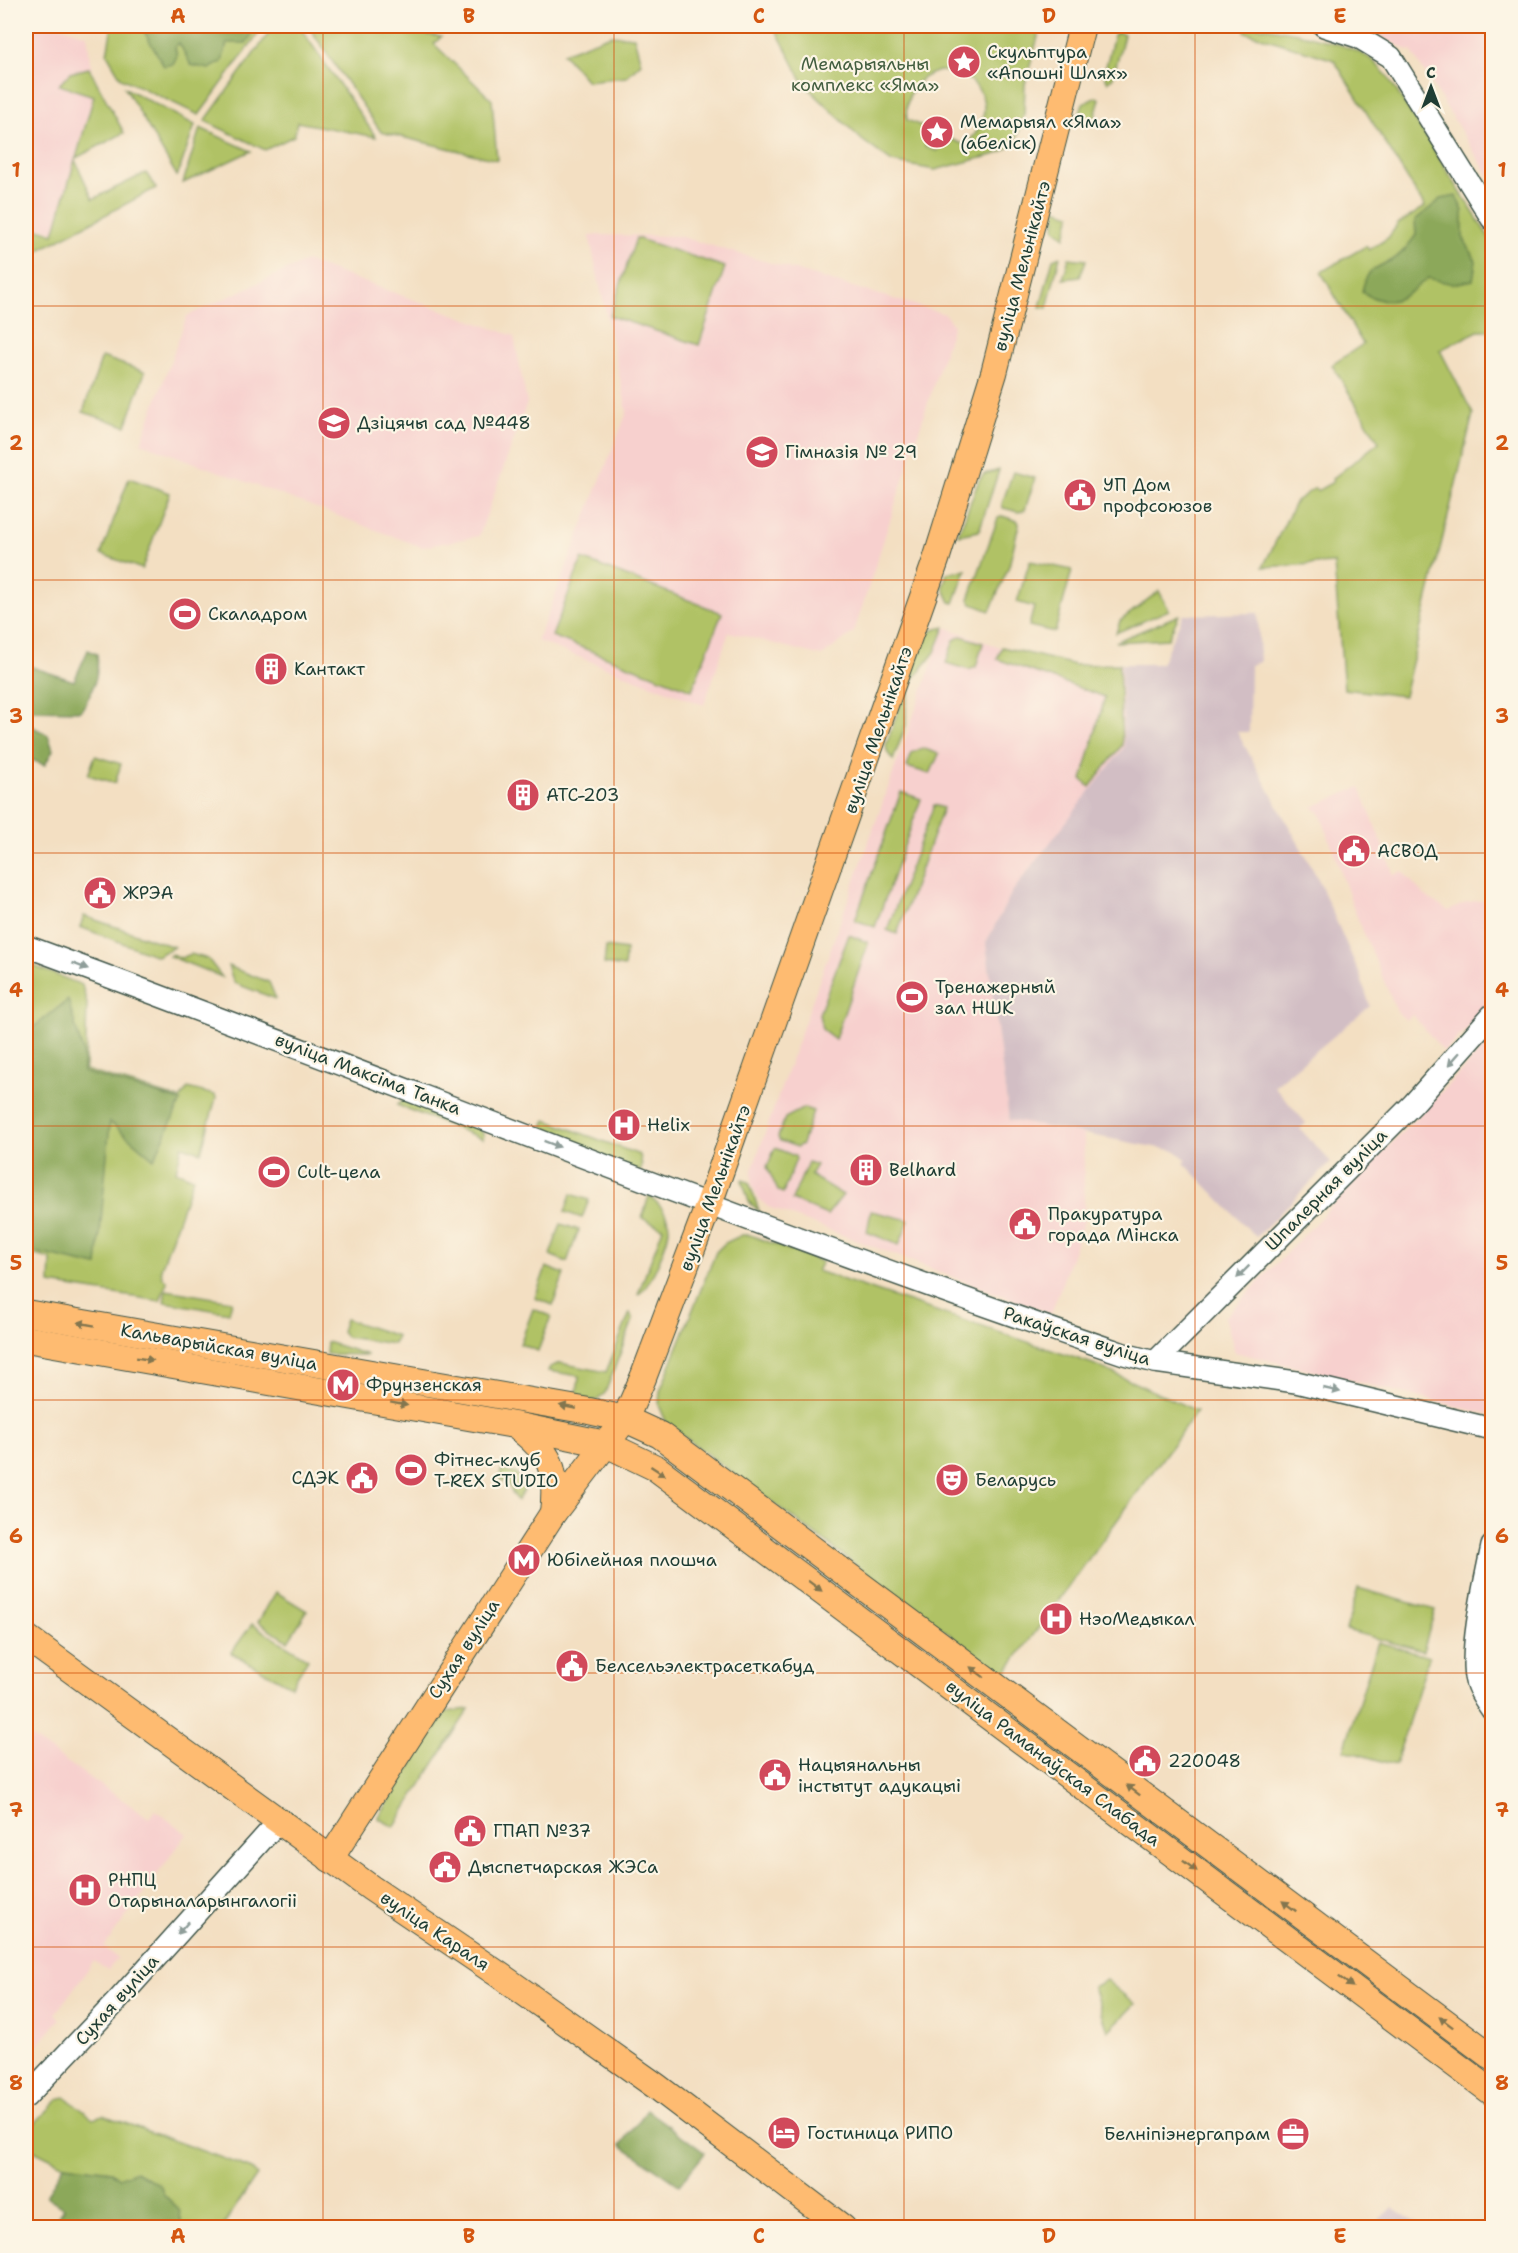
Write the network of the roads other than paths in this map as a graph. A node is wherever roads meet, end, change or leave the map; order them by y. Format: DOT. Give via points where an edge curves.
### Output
graph roads {
  1 [pos="1082,26"];
  2 [pos="1324,26"];
  3 [pos="1492,219"];
  4 [pos="26,946"];
  5 [pos="1492,1015"];
  6 [pos="710,1204"];
  7 [pos="26,1313"];
  8 [pos="26,1339"];
  9 [pos="1155,1362"];
  10 [pos="643,1378"];
  11 [pos="625,1419"];
  12 [pos="514,1425"];
  13 [pos="1492,1429"];
  14 [pos="660,1435"];
  15 [pos="606,1444"];
  16 [pos="553,1513"];
  17 [pos="1492,1546"];
  18 [pos="26,1637"];
  19 [pos="1492,1710"];
  20 [pos="278,1822"];
  21 [pos="330,1859"];
  22 [pos="1492,2057"];
  23 [pos="1492,2092"];
  24 [pos="26,2097"];
  25 [pos="843,2228"];
  1 -- 6 [label="main road, вуліца Мельнікайтэ" via="1033,226 968,461 868,760"];
  2 -- 3 [label="street" via="1358,37 1391,57"];
  4 -- 6 [label="street, вуліца Максіма Танка, one-way"];
  5 -- 9 [label="street, Шпалерная вуліца, one-way" via="1413,1104"];
  6 -- 9 [label="street, Ракаўская вуліца" via="932,1289"];
  6 -- 10 [label="main road, вуліца Мельнікайтэ"];
  11 -- 7 [label="main road, Кальварыйская вуліца, one-way"];
  8 -- 12 [label="main road, Кальварыйская вуліца, one-way"];
  9 -- 13 [label="street, Ракаўская вуліца, one-way" via="1275,1378"];
  10 -- 11 [label="main road, вуліца Мельнікайтэ"];
  10 -- 14 [label="main road" via="642,1403"];
  11 -- 14 [label="main road, вуліца Раманаўская Слабада"];
  11 -- 15 [label="main road, вуліца Мельнікайтэ"];
  12 -- 15 [label="main road, Кальварыйская вуліца"];
  12 -- 16 [label="main road" via="540,1444 549,1458"];
  22 -- 14 [label="main road, вуліца Раманаўская Слабада, one-way"];
  15 -- 16 [label="main road, Сухая вуліца"];
  15 -- 23 [label="main road, вуліца Раманаўская Слабада, one-way" via="656,1468"];
  16 -- 21 [label="main road, Сухая вуліца"];
  17 -- 19 [label="street" via="1474,1665 1476,1681"];
  18 -- 20 [label="main road, вуліца Караля"];
  20 -- 21 [label="main road, вуліца Караля"];
  20 -- 24 [label="street, Сухая вуліца, one-way"];
  21 -- 25 [label="main road, вуліца Караля" via="656,2086"];
}
